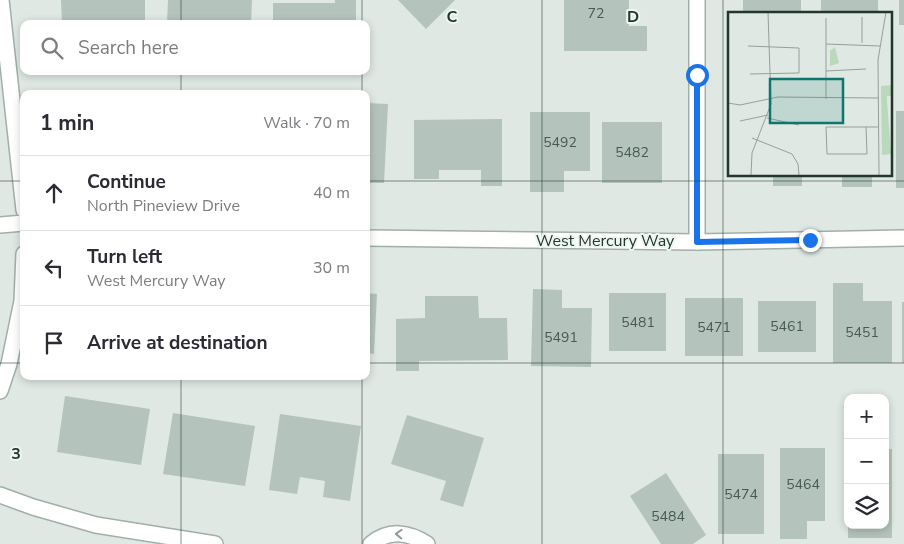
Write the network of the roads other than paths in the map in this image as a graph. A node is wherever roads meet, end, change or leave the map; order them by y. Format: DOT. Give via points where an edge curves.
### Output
graph roads {
  1 [pos="2,0"];
  2 [pos="697,0"];
  3 [pos="20,172"];
  4 [pos="20,223"];
  5 [pos="0,225"];
  6 [pos="370,238"];
  7 [pos="904,238"];
  8 [pos="697,242"];
  9 [pos="20,310"];
  10 [pos="0,391"];
  11 [pos="0,495"];
  12 [pos="215,544"];
  13 [pos="371,544"];
  14 [pos="427,544"];
  1 -- 3 [label="street"];
  2 -- 8 [label="street"];
  4 -- 5 [label="street"];
  6 -- 8 [label="street, West Mercury Way"];
  7 -- 8 [label="street, West Mercury Way"];
  9 -- 10 [label="street"];
  11 -- 12 [label="street" via="96,525"];
  14 -- 13 [label="street, one-way" via="416,536 402,533 389,534"];
}
